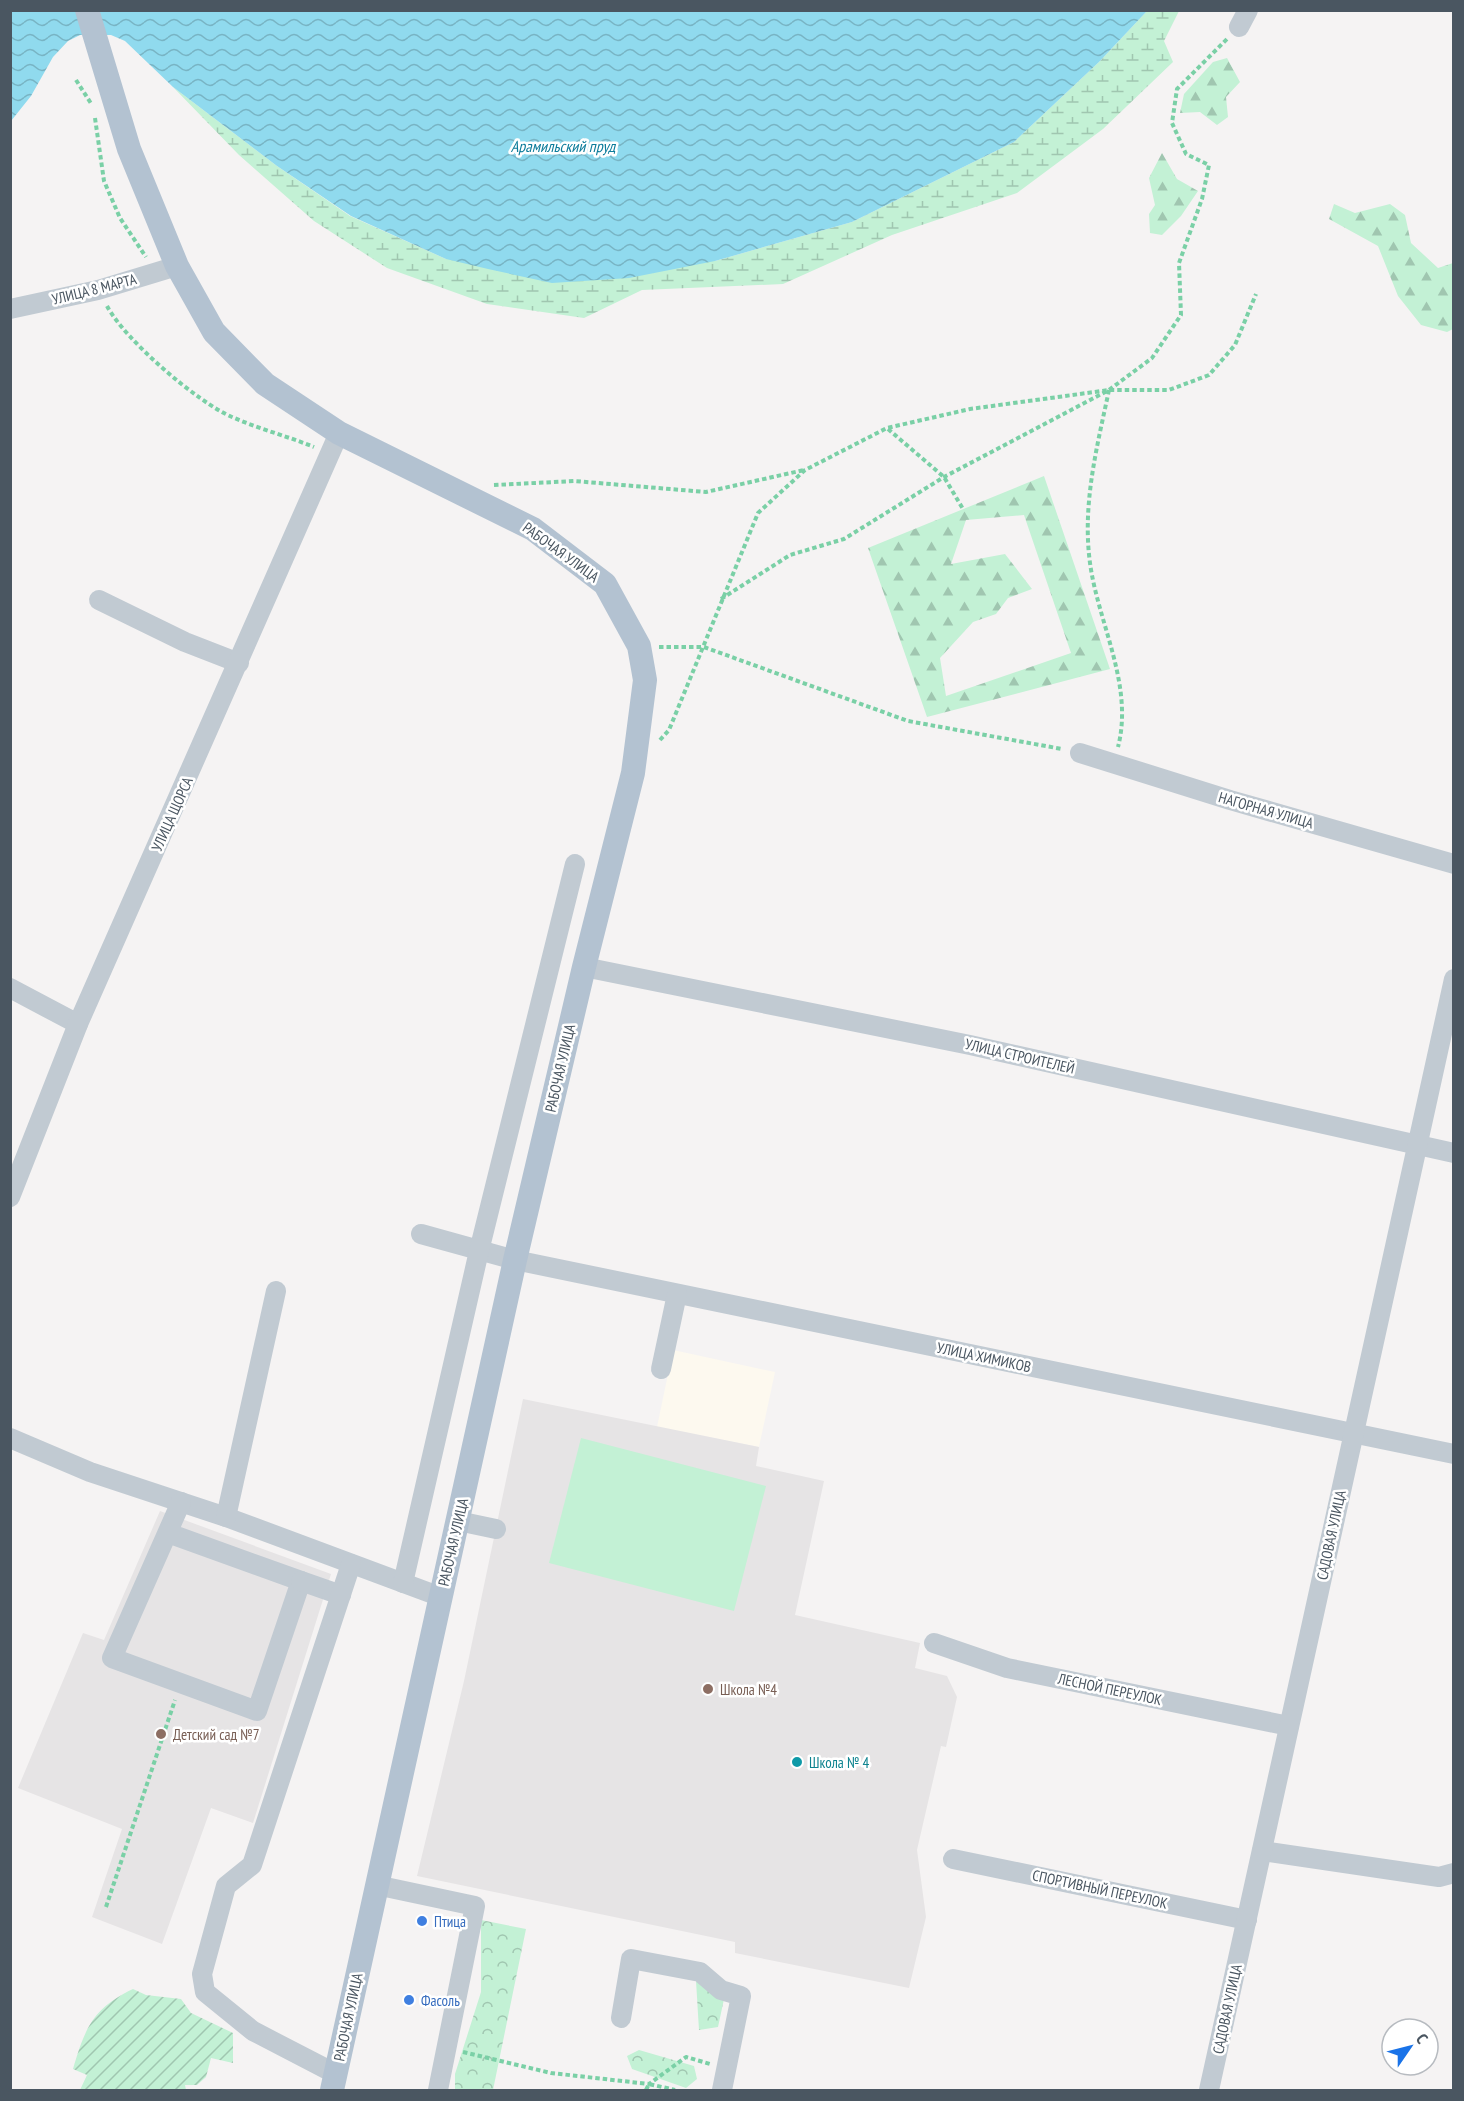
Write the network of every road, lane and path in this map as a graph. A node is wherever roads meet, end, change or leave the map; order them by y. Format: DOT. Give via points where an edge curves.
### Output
graph roads {
  1 [pos="87,10"];
  2 [pos="1243,19"];
  3 [pos="76,80"];
  4 [pos="167,270"];
  5 [pos="98,290"];
  6 [pos="1256,294"];
  7 [pos="10,309"];
  8 [pos="1109,390"];
  9 [pos="887,428"];
  10 [pos="334,443"];
  11 [pos="805,470"];
  12 [pos="944,477"];
  13 [pos="490,485"];
  14 [pos="963,509"];
  15 [pos="721,599"];
  16 [pos="99,600"];
  17 [pos="639,646"];
  18 [pos="704,647"];
  19 [pos="239,663"];
  20 [pos="654,747"];
  21 [pos="1080,753"];
  22 [pos="1114,765"];
  23 [pos="575,864"];
  24 [pos="1454,864"];
  25 [pos="584,967"];
  26 [pos="1454,979"];
  27 [pos="10,988"];
  28 [pos="78,1024"];
  29 [pos="1445,1057"];
  30 [pos="1417,1146"];
  31 [pos="1454,1153"];
  32 [pos="10,1197"];
  33 [pos="421,1234"];
  34 [pos="479,1251"];
  35 [pos="515,1260"];
  36 [pos="276,1291"];
  37 [pos="676,1294"];
  38 [pos="661,1369"];
  39 [pos="1353,1434"];
  40 [pos="10,1438"];
  41 [pos="1454,1454"];
  42 [pos="181,1502"];
  43 [pos="226,1517"];
  44 [pos="458,1521"];
  45 [pos="496,1529"];
  46 [pos="168,1533"];
  47 [pos="351,1564"];
  48 [pos="301,1581"];
  49 [pos="403,1583"];
  50 [pos="341,1595"];
  51 [pos="441,1597"];
  52 [pos="934,1643"];
  53 [pos="180,1683"];
  54 [pos="1289,1726"];
  55 [pos="1262,1851"];
  56 [pos="953,1858"];
  57 [pos="1454,1873"];
  58 [pos="376,1885"];
  59 [pos="106,1907"];
  60 [pos="1247,1920"];
  61 [pos="621,2018"];
  62 [pos="448,2048"];
  63 [pos="726,2069"];
  64 [pos="334,2082"];
  65 [pos="649,2084"];
  66 [pos="438,2091"];
  67 [pos="646,2091"];
  68 [pos="675,2091"];
  69 [pos="722,2091"];
  70 [pos="1209,2091"];
  1 -- 4 [label="main road, РАБОЧАЯ УЛИЦА"];
  2 -- 8 [label="path" via="1177,89 1172,123 1186,154 1209,165 1202,199 1179,263 1181,315 1152,358"];
  3 -- 4 [label="path" via="93,106 104,181 120,218"];
  4 -- 5 [label="street, УЛИЦА 8 МАРТА"];
  4 -- 10 [label="main road, РАБОЧАЯ УЛИЦА" via="214,332 265,384"];
  5 -- 7 [label="street, УЛИЦА 8 МАРТА"];
  5 -- 10 [label="path" via="114,321 171,377 230,417"];
  6 -- 8 [label="path" via="1235,345 1209,375 1169,390"];
  8 -- 9 [label="path" via="970,409"];
  8 -- 12 [label="path"];
  8 -- 22 [label="path" via="1088,492 1090,563 1115,662 1123,728"];
  9 -- 11 [label="path"];
  9 -- 12 [label="path"];
  10 -- 17 [label="main road, РАБОЧАЯ УЛИЦА" via="533,530 605,584"];
  10 -- 19 [label="street, УЛИЦА ЩОРСА"];
  11 -- 13 [label="path" via="706,492 574,481"];
  11 -- 15 [label="path" via="758,513"];
  12 -- 14 [label="path"];
  12 -- 15 [label="path" via="844,539 790,555"];
  15 -- 18 [label="path"];
  16 -- 19 [label="street"];
  17 -- 18 [label="path"];
  17 -- 25 [label="main road, РАБОЧАЯ УЛИЦА" via="645,680 633,773"];
  18 -- 20 [label="path" via="669,730"];
  18 -- 21 [label="path" via="908,721"];
  19 -- 28 [label="street, УЛИЦА ЩОРСА"];
  21 -- 22 [label="street, НАГОРНАЯ УЛИЦА"];
  22 -- 24 [label="street, НАГОРНАЯ УЛИЦА"];
  23 -- 34 [label="street"];
  25 -- 30 [label="street, УЛИЦА СТРОИТЕЛЕЙ" via="970,1045"];
  25 -- 35 [label="main road, РАБОЧАЯ УЛИЦА"];
  26 -- 29 [label="street, САДОВАЯ УЛИЦА"];
  27 -- 28 [label="street"];
  28 -- 32 [label="street, УЛИЦА ЩОРСА"];
  29 -- 30 [label="street, САДОВАЯ УЛИЦА"];
  30 -- 31 [label="street, УЛИЦА СТРОИТЕЛЕЙ"];
  30 -- 39 [label="street, САДОВАЯ УЛИЦА"];
  33 -- 34 [label="street, УЛИЦА ХИМИКОВ"];
  34 -- 35 [label="street, УЛИЦА ХИМИКОВ"];
  34 -- 49 [label="street"];
  35 -- 37 [label="street, УЛИЦА ХИМИКОВ"];
  35 -- 44 [label="main road, РАБОЧАЯ УЛИЦА"];
  36 -- 43 [label="street"];
  37 -- 38 [label="street"];
  37 -- 39 [label="street, УЛИЦА ХИМИКОВ"];
  39 -- 41 [label="street, УЛИЦА ХИМИКОВ"];
  39 -- 54 [label="street, САДОВАЯ УЛИЦА"];
  40 -- 42 [label="street" via="90,1472"];
  42 -- 43 [label="street"];
  42 -- 46 [label="street"];
  43 -- 47 [label="street"];
  44 -- 45 [label="street"];
  44 -- 51 [label="main road, РАБОЧАЯ УЛИЦА"];
  46 -- 48 [label="street"];
  46 -- 53 [label="street" via="112,1658"];
  47 -- 49 [label="street"];
  47 -- 50 [label="street"];
  48 -- 50 [label="street"];
  48 -- 53 [label="street" via="257,1711"];
  49 -- 51 [label="street"];
  50 -- 64 [label="street" via="252,1865 226,1886 202,1974 205,1992 231,2015"];
  51 -- 58 [label="main road, РАБОЧАЯ УЛИЦА"];
  52 -- 54 [label="street, ЛЕСНОЙ ПЕРЕУЛОК" via="1007,1668"];
  53 -- 59 [label="path"];
  54 -- 55 [label="street, САДОВАЯ УЛИЦА"];
  55 -- 57 [label="street" via="1439,1876"];
  55 -- 60 [label="street, САДОВАЯ УЛИЦА"];
  56 -- 60 [label="street, СПОРТИВНЫЙ ПЕРЕУЛОК"];
  58 -- 62 [label="street" via="475,1906"];
  58 -- 64 [label="main road, РАБОЧАЯ УЛИЦА"];
  60 -- 70 [label="street, САДОВАЯ УЛИЦА"];
  61 -- 63 [label="street" via="631,1959 700,1972 721,1990 741,1996"];
  62 -- 65 [label="path" via="551,2073"];
  62 -- 66 [label="street"];
  63 -- 65 [label="path" via="686,2057"];
  63 -- 69 [label="street"];
  65 -- 67 [label="path"];
  65 -- 68 [label="path"];
}
